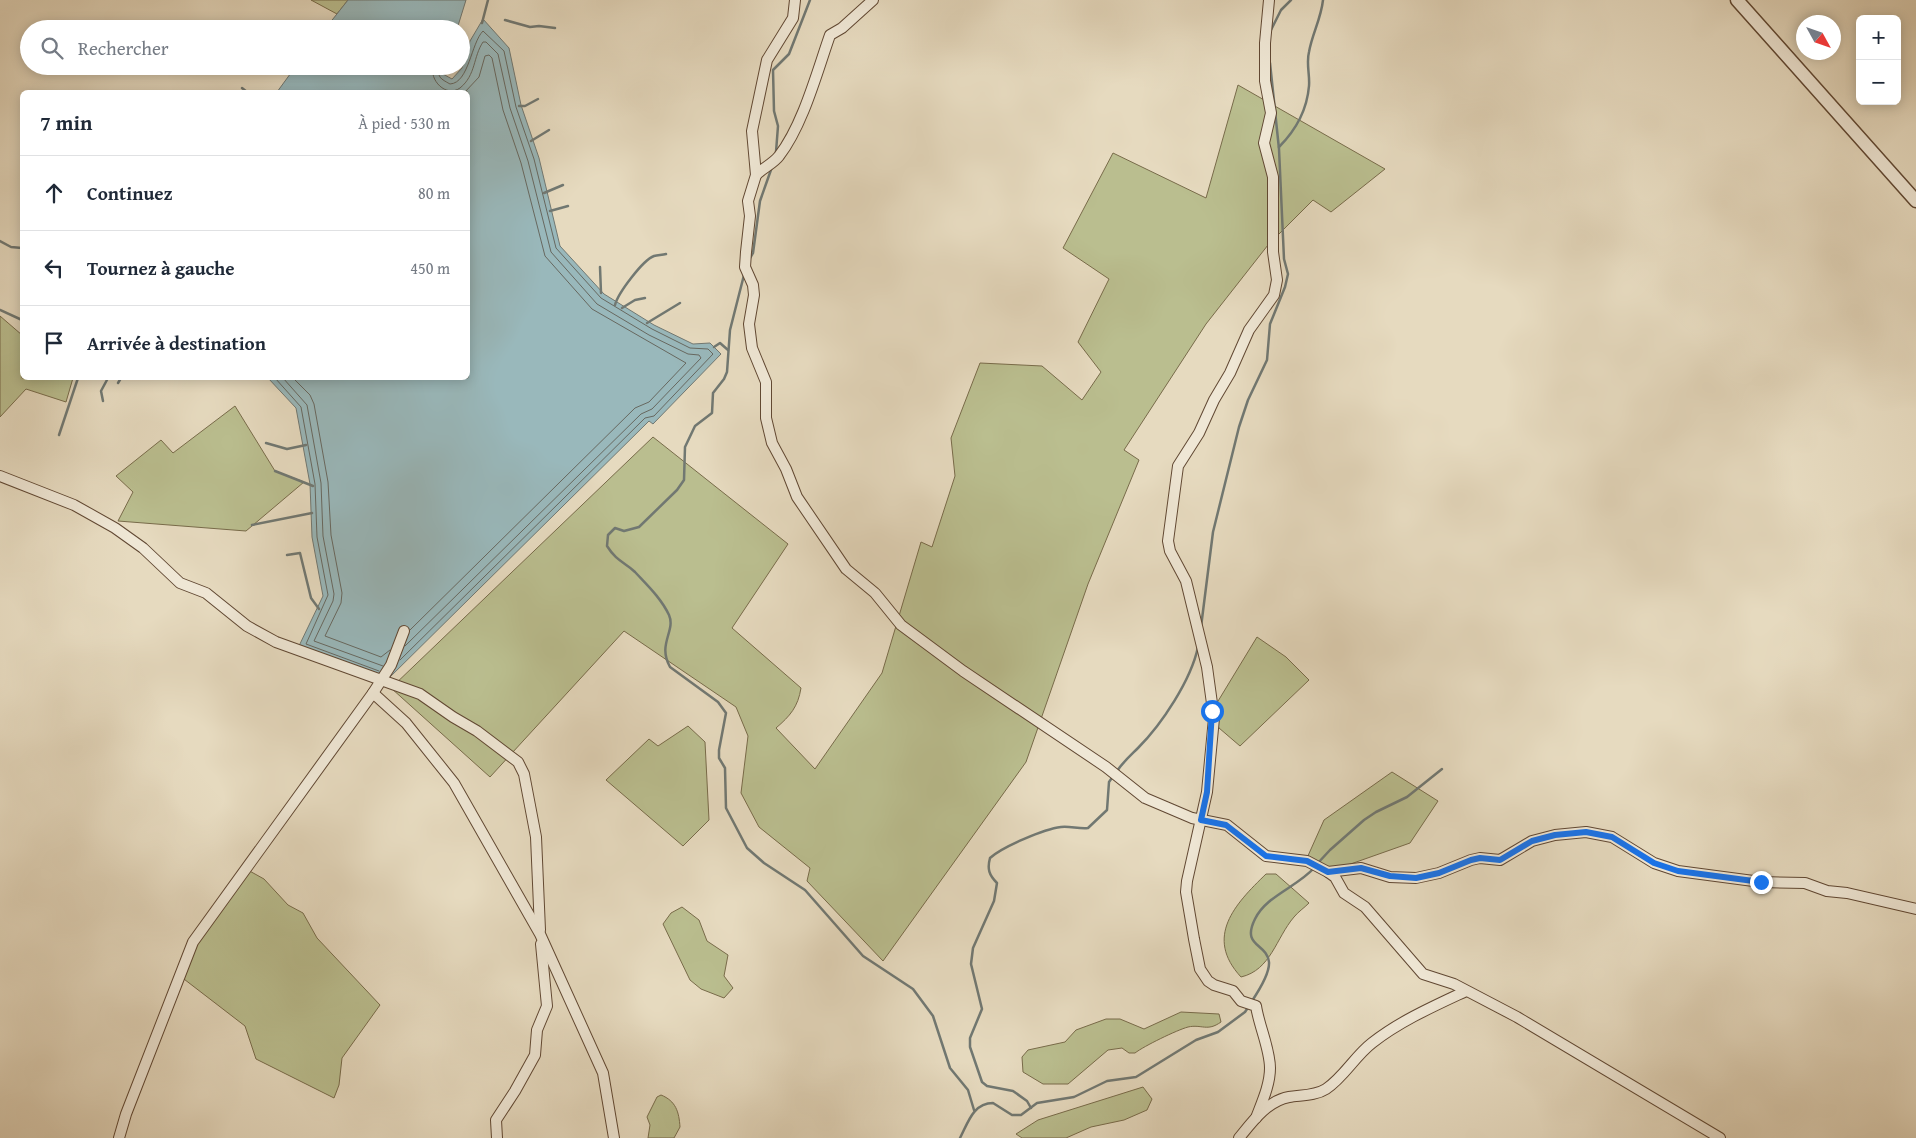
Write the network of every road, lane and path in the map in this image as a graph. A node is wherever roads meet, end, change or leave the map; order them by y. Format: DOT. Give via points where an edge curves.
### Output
graph roads {
  1 [pos="795,0"];
  2 [pos="873,0"];
  3 [pos="1270,0"];
  4 [pos="1736,0"];
  5 [pos="756,175"];
  6 [pos="1916,201"];
  7 [pos="0,476"];
  8 [pos="404,630"];
  9 [pos="381,680"];
  10 [pos="373,693"];
  11 [pos="1201,820"];
  12 [pos="1328,872"];
  13 [pos="1916,909"];
  14 [pos="540,934"];
  15 [pos="1466,991"];
  16 [pos="1256,1118"];
  17 [pos="119,1138"];
  18 [pos="497,1138"];
  19 [pos="614,1138"];
  20 [pos="1240,1138"];
  21 [pos="1720,1138"];
  1 -- 5 [label="street" via="793,18 767,60 760,87 752,131"];
  2 -- 5 [label="street" via="830,35 806,106 784,150"];
  3 -- 11 [label="street" via="1265,71 1271,113 1264,143 1273,177 1277,280 1274,295 1249,330 1230,373 1178,466 1168,541 1186,581 1207,667 1214,718"];
  4 -- 6 [label="street"];
  5 -- 11 [label="street" via="748,201 750,216 745,267 753,284 752,348 766,382 766,418 772,443 797,497 846,569 875,593 901,625 963,671 1106,767 1145,798 1168,810"];
  7 -- 9 [label="street" via="74,505 115,528 143,548 180,583 206,593 257,633"];
  8 -- 9 [label="street"];
  9 -- 10 [label="street"];
  9 -- 14 [label="street" via="420,694 477,731 522,766 536,837"];
  10 -- 14 [label="street" via="406,723 454,783"];
  10 -- 17 [label="street" via="193,942"];
  11 -- 12 [label="street" via="1226,825 1266,856 1307,861"];
  11 -- 16 [label="street" via="1186,892 1195,947 1200,969 1208,981 1233,991 1240,1001 1256,1006 1270,1068 1267,1090"];
  12 -- 13 [label="street" via="1361,868 1390,876 1416,878 1480,858 1500,860 1532,841 1586,832 1612,837 1654,863 1678,871 1761,882 1805,883 1827,891"];
  12 -- 15 [label="street" via="1335,877 1344,893 1365,907 1423,974"];
  14 -- 18 [label="street" via="547,1006 536,1030 535,1055 496,1120"];
  14 -- 19 [label="street" via="603,1073"];
  15 -- 16 [label="street" via="1422,1012 1372,1043 1332,1085 1321,1092 1282,1099"];
  15 -- 21 [label="street" via="1525,1022"];
  16 -- 20 [label="street"];
}
